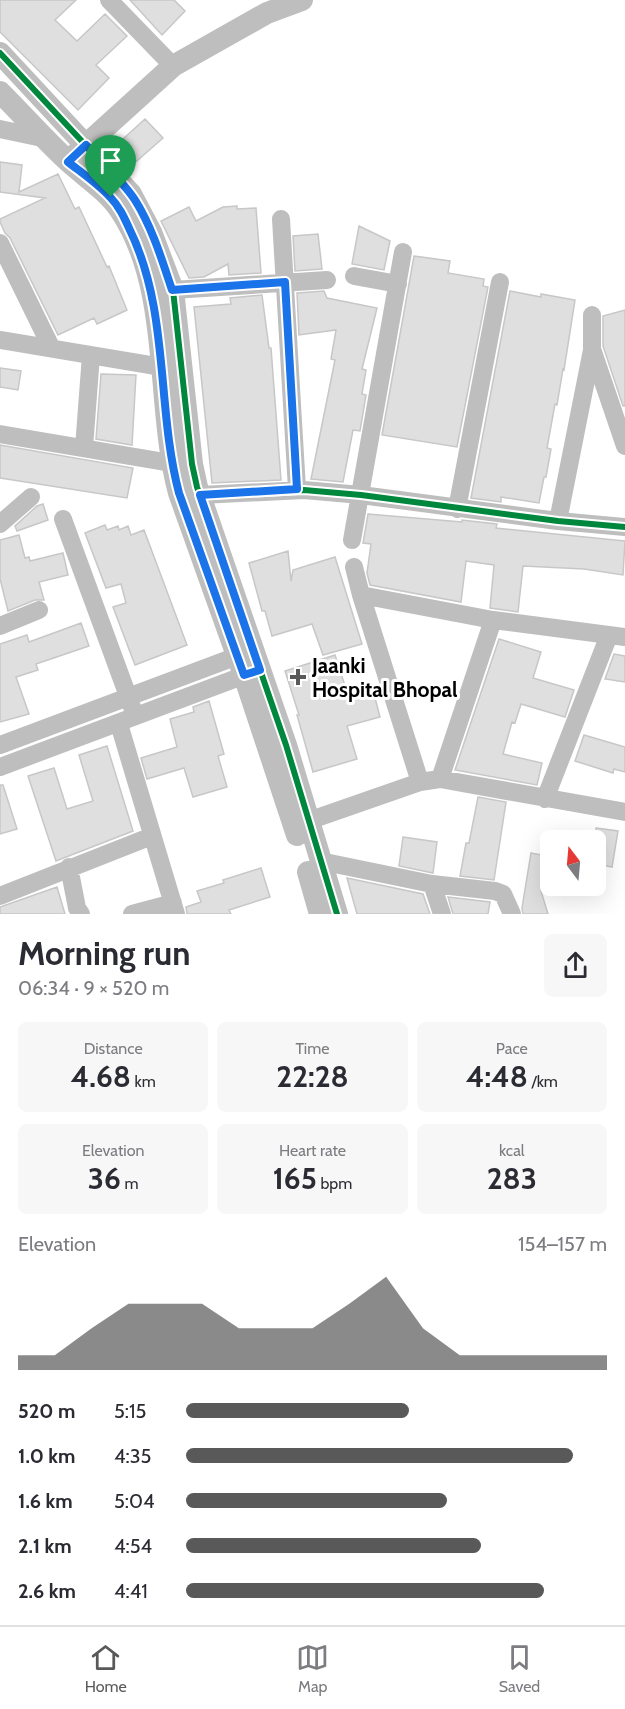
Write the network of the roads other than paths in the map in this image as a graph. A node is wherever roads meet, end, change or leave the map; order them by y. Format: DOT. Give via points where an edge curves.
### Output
graph roads {
  1 [pos="110,0"];
  2 [pos="303,0"];
  3 [pos="0,53"];
  4 [pos="173,66"];
  5 [pos="0,92"];
  6 [pos="0,129"];
  7 [pos="47,139"];
  8 [pos="86,145"];
  9 [pos="68,162"];
  10 [pos="281,219"];
  11 [pos="0,243"];
  12 [pos="403,252"];
  13 [pos="354,276"];
  14 [pos="327,280"];
  15 [pos="285,282"];
  16 [pos="500,282"];
  17 [pos="398,284"];
  18 [pos="172,290"];
  19 [pos="592,315"];
  20 [pos="0,340"];
  21 [pos="51,347"];
  22 [pos="592,350"];
  23 [pos="91,355"];
  24 [pos="162,367"];
  25 [pos="0,434"];
  26 [pos="625,446"];
  27 [pos="84,448"];
  28 [pos="171,463"];
  29 [pos="297,489"];
  30 [pos="200,495"];
  31 [pos="361,495"];
  32 [pos="31,497"];
  33 [pos="458,509"];
  34 [pos="63,519"];
  35 [pos="558,521"];
  36 [pos="0,524"];
  37 [pos="625,527"];
  38 [pos="352,540"];
  39 [pos="354,567"];
  40 [pos="361,595"];
  41 [pos="39,610"];
  42 [pos="493,620"];
  43 [pos="1,621"];
  44 [pos="617,636"];
  45 [pos="249,663"];
  46 [pos="129,698"];
  47 [pos="127,721"];
  48 [pos="0,745"];
  49 [pos="0,767"];
  50 [pos="440,779"];
  51 [pos="420,782"];
  52 [pos="545,799"];
  53 [pos="625,812"];
  54 [pos="308,821"];
  55 [pos="152,836"];
  56 [pos="320,861"];
  57 [pos="69,867"];
  58 [pos="432,884"];
  59 [pos="0,896"];
  60 [pos="174,909"];
  61 [pos="81,914"];
  62 [pos="132,914"];
  63 [pos="320,914"];
  64 [pos="337,914"];
  65 [pos="442,914"];
  66 [pos="512,914"];
  1 -- 4 [label="street"];
  2 -- 4 [label="street" via="267,13"];
  3 -- 8 [label="street"];
  4 -- 8 [label="street"];
  5 -- 7 [label="street"];
  6 -- 7 [label="street"];
  7 -- 9 [label="street"];
  8 -- 9 [label="street"];
  8 -- 18 [label="street" via="137,204"];
  9 -- 24 [label="street" via="111,197 139,248 152,293"];
  10 -- 15 [label="street"];
  11 -- 21 [label="street"];
  12 -- 17 [label="street"];
  13 -- 17 [label="street"];
  14 -- 15 [label="street"];
  15 -- 18 [label="street"];
  15 -- 29 [label="street"];
  16 -- 33 [label="street"];
  17 -- 31 [label="street"];
  18 -- 30 [label="street" via="192,464"];
  19 -- 22 [label="street"];
  20 -- 21 [label="street"];
  21 -- 23 [label="street"];
  22 -- 26 [label="street"];
  22 -- 35 [label="street"];
  23 -- 24 [label="street"];
  23 -- 27 [label="street"];
  24 -- 28 [label="street"];
  25 -- 27 [label="street"];
  27 -- 28 [label="street"];
  28 -- 45 [label="street" via="179,493"];
  29 -- 30 [label="street"];
  29 -- 31 [label="street"];
  30 -- 45 [label="street"];
  31 -- 33 [label="street"];
  31 -- 38 [label="street"];
  32 -- 36 [label="street"];
  33 -- 35 [label="street"];
  34 -- 46 [label="street"];
  35 -- 37 [label="street"];
  39 -- 40 [label="street"];
  40 -- 42 [label="street"];
  40 -- 51 [label="street"];
  41 -- 43 [label="street"];
  42 -- 44 [label="street"];
  42 -- 50 [label="street"];
  44 -- 52 [label="street"];
  45 -- 46 [label="street"];
  45 -- 47 [label="street"];
  45 -- 54 [label="street" via="286,745"];
  45 -- 63 [label="street"];
  46 -- 47 [label="street"];
  46 -- 48 [label="street"];
  47 -- 49 [label="street"];
  47 -- 55 [label="street"];
  50 -- 51 [label="street"];
  50 -- 52 [label="street"];
  51 -- 54 [label="street"];
  52 -- 53 [label="street"];
  54 -- 56 [label="street"];
  55 -- 57 [label="street"];
  55 -- 60 [label="street"];
  56 -- 58 [label="street"];
  56 -- 64 [label="street"];
  57 -- 59 [label="street"];
  57 -- 61 [label="street"];
  58 -- 65 [label="street"];
  58 -- 66 [label="street" via="504,894"];
  60 -- 62 [label="street"];
}
